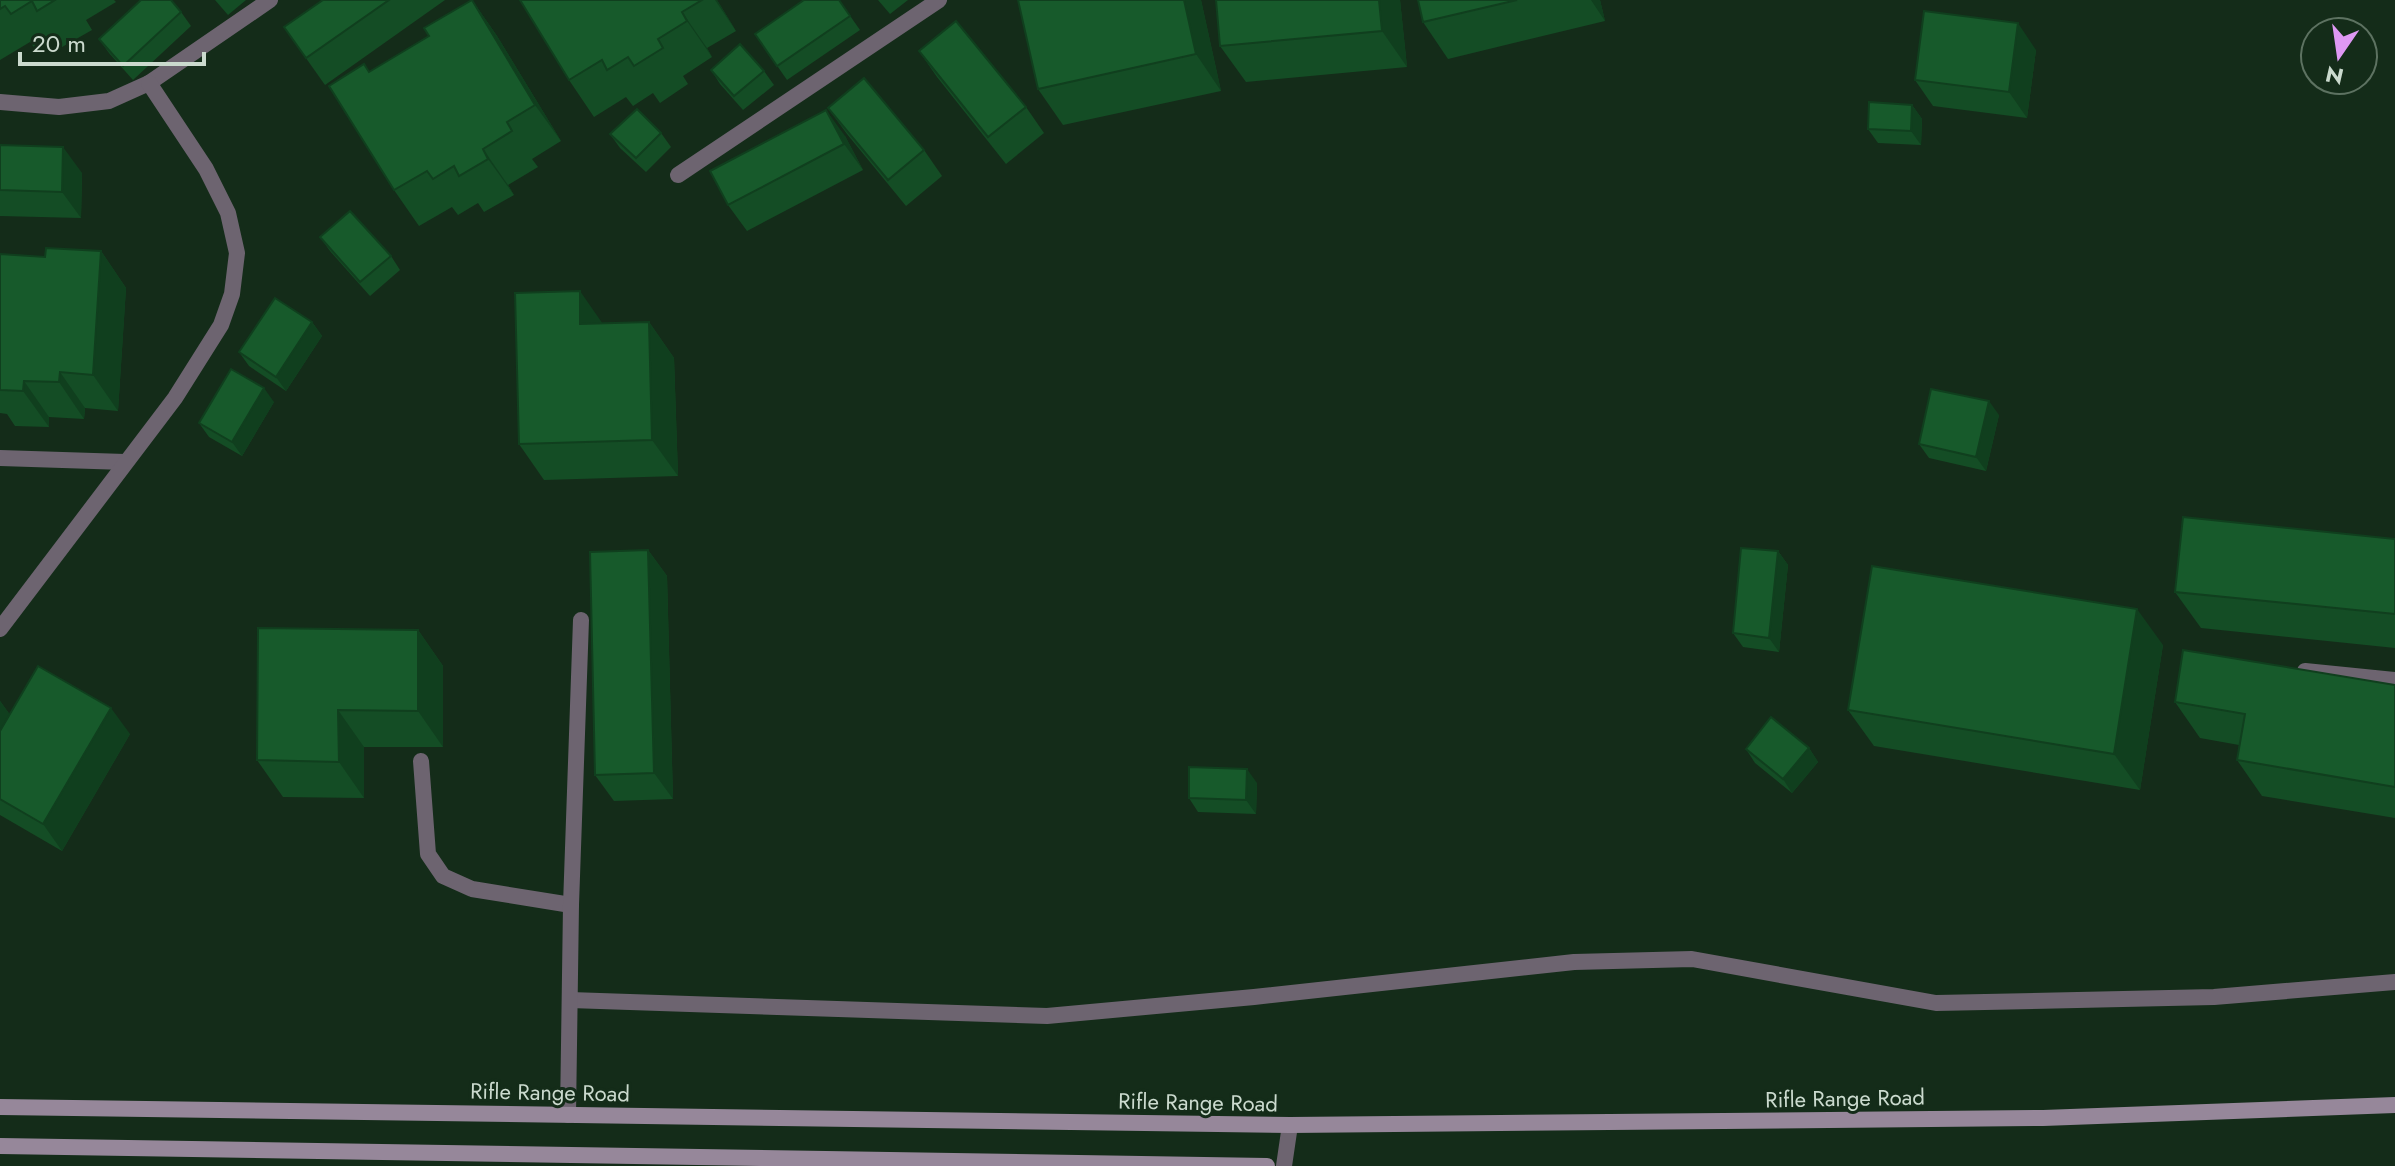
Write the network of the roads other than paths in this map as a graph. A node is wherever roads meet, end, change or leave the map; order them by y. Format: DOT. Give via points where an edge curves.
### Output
graph roads {
  1 [pos="270,0"];
  2 [pos="939,0"];
  3 [pos="149,83"];
  4 [pos="0,102"];
  5 [pos="678,175"];
  6 [pos="0,458"];
  7 [pos="125,462"];
  8 [pos="581,620"];
  9 [pos="0,629"];
  10 [pos="2290,670"];
  11 [pos="2395,680"];
  12 [pos="421,761"];
  13 [pos="571,905"];
  14 [pos="2395,982"];
  15 [pos="570,1000"];
  16 [pos="2395,1105"];
  17 [pos="0,1107"];
  18 [pos="568,1115"];
  19 [pos="1290,1125"];
  20 [pos="0,1146"];
  21 [pos="1267,1166"];
  22 [pos="1284,1166"];
  1 -- 3 [label="street"];
  2 -- 5 [label="street"];
  3 -- 4 [label="street" via="109,101 59,107"];
  3 -- 7 [label="street" via="206,169 228,213 237,253 232,294 221,325 175,398"];
  6 -- 7 [label="street"];
  7 -- 9 [label="street"];
  8 -- 13 [label="street"];
  10 -- 11 [label="street"];
  12 -- 13 [label="street" via="428,854 443,876 472,889"];
  13 -- 15 [label="street"];
  14 -- 15 [label="street" via="2214,997 1936,1003 1692,959 1574,962 1047,1016"];
  15 -- 18 [label="street"];
  16 -- 19 [label="main road, Rifle Range Road" via="2043,1118"];
  17 -- 18 [label="main road, Rifle Range Road"];
  18 -- 19 [label="main road, Rifle Range Road"];
  19 -- 22 [label="street"];
  20 -- 21 [label="main road"];
}
